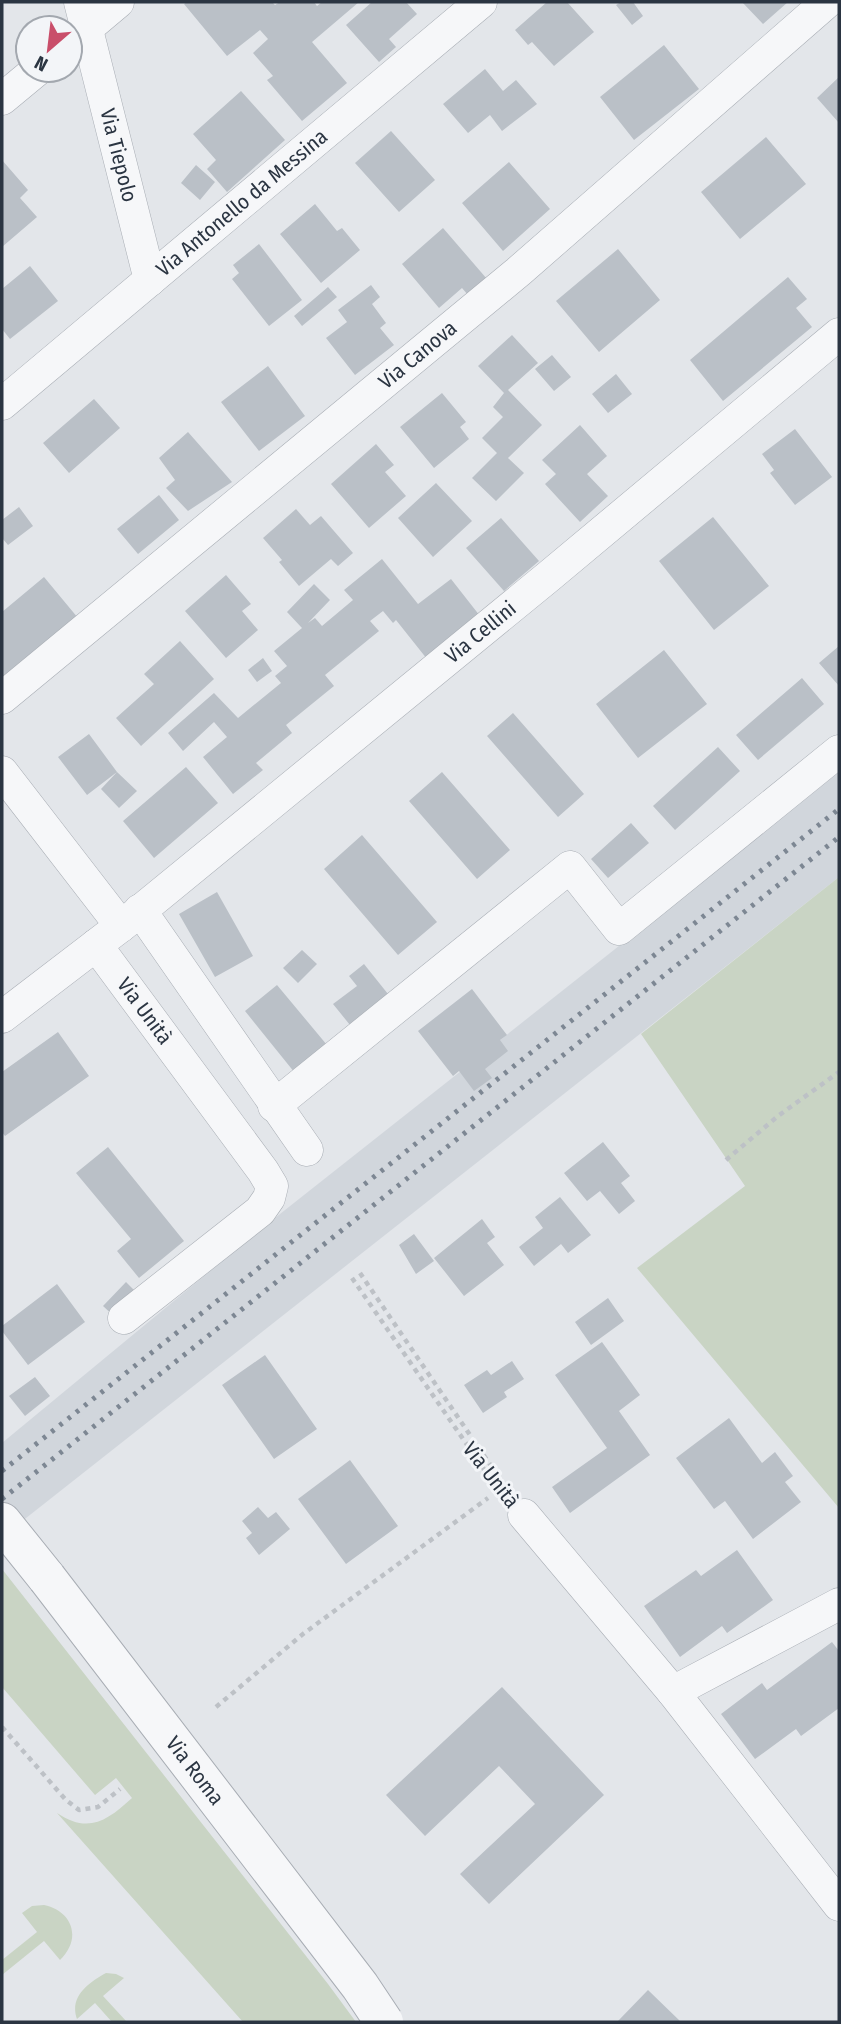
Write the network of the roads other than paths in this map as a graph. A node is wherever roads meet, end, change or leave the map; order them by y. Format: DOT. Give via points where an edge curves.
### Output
graph roads {
  1 [pos="118,2"];
  2 [pos="481,2"];
  3 [pos="827,2"];
  4 [pos="84,21"];
  5 [pos="84,42"];
  6 [pos="20,84"];
  7 [pos="2,99"];
  8 [pos="150,280"];
  9 [pos="839,334"];
  10 [pos="2,404"];
  11 [pos="2,698"];
  12 [pos="839,751"];
  13 [pos="2,772"];
  14 [pos="119,927"];
  15 [pos="2,1017"];
  16 [pos="274,1106"];
  17 [pos="307,1150"];
  18 [pos="124,1318"];
  19 [pos="524,1516"];
  20 [pos="2,1522"];
  21 [pos="839,1604"];
  22 [pos="673,1692"];
  23 [pos="839,1905"];
  24 [pos="384,2022"];
  1 -- 4 [label="street, Via Tiepolo"];
  2 -- 8 [label="street, Via Antonello da Messina"];
  3 -- 11 [label="street, Via Canova" via="517,272"];
  5 -- 8 [label="street, Via Tiepolo"];
  6 -- 7 [label="street"];
  8 -- 10 [label="street, Via Antonello da Messina"];
  9 -- 14 [label="street, Via Cellini"];
  12 -- 16 [label="street" via="619,929 570,867"];
  13 -- 14 [label="street, Via Unità"];
  14 -- 15 [label="street, Via Cellini"];
  14 -- 16 [label="street, Via Unità"];
  14 -- 18 [label="street, Via Unità" via="272,1185 260,1211"];
  16 -- 17 [label="street, Via Unità"];
  19 -- 22 [label="street, Via Unità"];
  20 -- 24 [label="street, Via Roma, bridge"];
  21 -- 22 [label="street"];
  22 -- 23 [label="street, Via Unità"];
}
